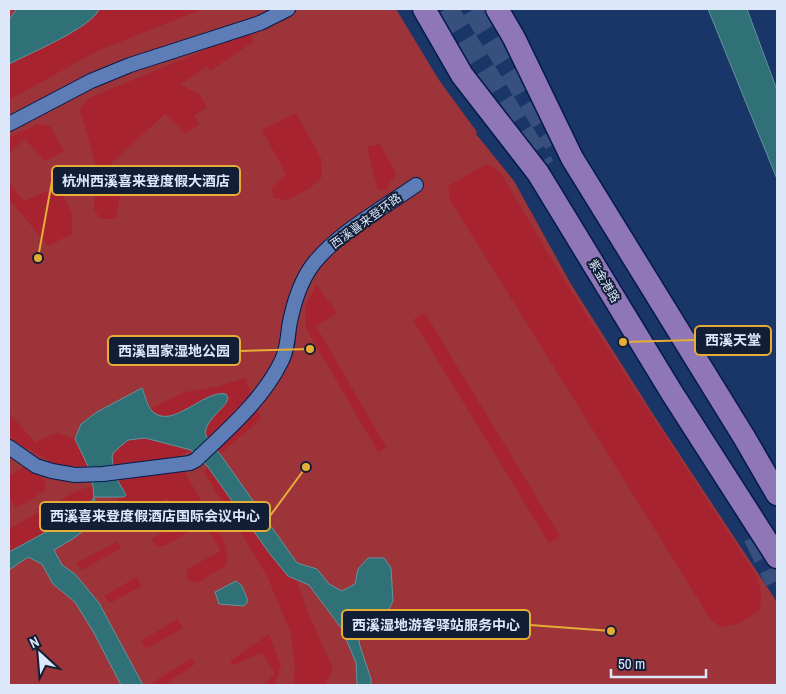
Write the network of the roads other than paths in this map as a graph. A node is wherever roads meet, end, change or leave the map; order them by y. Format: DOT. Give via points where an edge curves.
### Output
graph roads {
  1 [pos="288,9"];
  2 [pos="424,9"];
  3 [pos="487,9"];
  4 [pos="497,9"];
  5 [pos="540,93"];
  6 [pos="9,124"];
  7 [pos="416,186"];
  8 [pos="9,448"];
  9 [pos="777,494"];
  10 [pos="777,557"];
  1 -- 6 [label="street" via="260,24 130,65 58,97"];
  2 -- 10 [label="main road, 紫金港路" via="462,75 538,173"];
  3 -- 5 [label="main road"];
  4 -- 5 [label="main road"];
  5 -- 9 [label="main road" via="572,158"];
  7 -- 8 [label="street, 西溪喜来登环路" via="347,233 314,263 305,276 294,306 283,359 268,385 249,408 190,464 75,476 36,466"];
}
